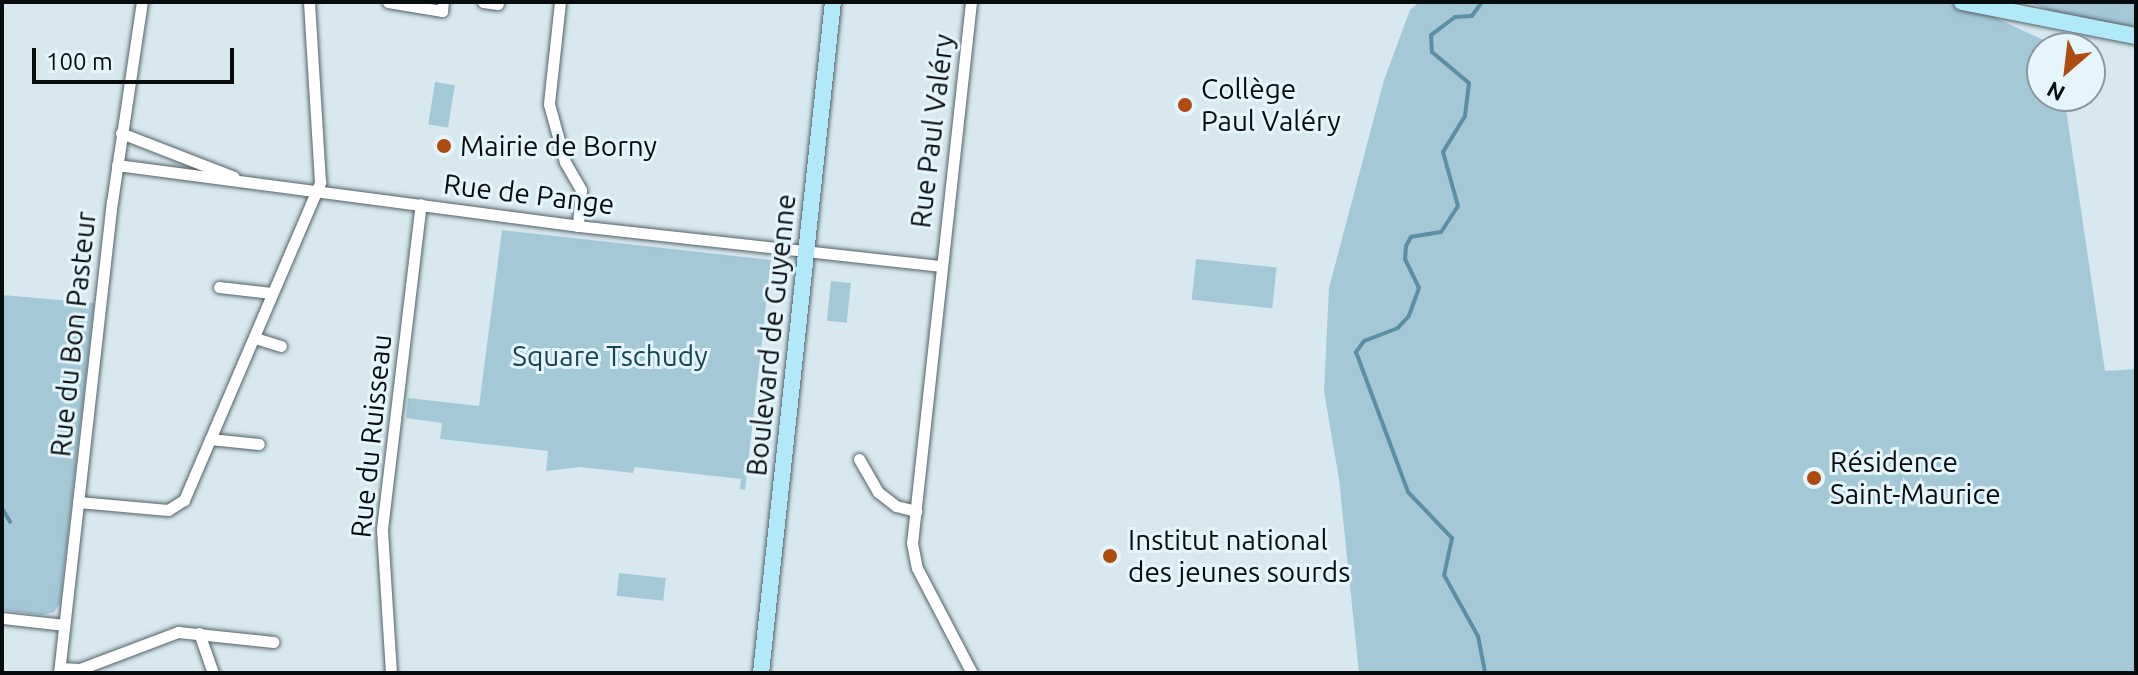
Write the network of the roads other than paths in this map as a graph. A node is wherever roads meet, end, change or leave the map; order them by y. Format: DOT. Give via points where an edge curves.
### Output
graph roads {
  1 [pos="142,2"];
  2 [pos="309,2"];
  3 [pos="388,2"];
  4 [pos="443,2"];
  5 [pos="483,2"];
  6 [pos="560,2"];
  7 [pos="833,2"];
  8 [pos="971,2"];
  9 [pos="1962,2"];
  10 [pos="498,4"];
  11 [pos="2136,36"];
  12 [pos="121,133"];
  13 [pos="117,165"];
  14 [pos="245,182"];
  15 [pos="317,190"];
  16 [pos="421,204"];
  17 [pos="578,226"];
  18 [pos="806,250"];
  19 [pos="941,266"];
  20 [pos="219,287"];
  21 [pos="272,293"];
  22 [pos="255,338"];
  23 [pos="281,346"];
  24 [pos="210,439"];
  25 [pos="259,444"];
  26 [pos="859,459"];
  27 [pos="78,502"];
  28 [pos="916,511"];
  29 [pos="2,618"];
  30 [pos="64,625"];
  31 [pos="199,633"];
  32 [pos="273,642"];
  33 [pos="88,670"];
  34 [pos="59,671"];
  35 [pos="213,673"];
  36 [pos="391,673"];
  37 [pos="761,673"];
  38 [pos="972,673"];
  1 -- 12 [label="street, Rue du Bon Pasteur"];
  2 -- 15 [label="street" via="317,77"];
  3 -- 4 [label="street" via="442,11"];
  5 -- 10 [label="street"];
  6 -- 17 [label="street" via="549,104 565,162 581,190"];
  7 -- 18 [label="main road, Boulevard de Guyenne"];
  8 -- 19 [label="street, Rue Paul Valéry"];
  9 -- 11 [label="main road"];
  12 -- 13 [label="street, Rue du Bon Pasteur"];
  12 -- 14 [label="street, Rue de Pange"];
  13 -- 14 [label="street, Rue de Pange"];
  13 -- 27 [label="street, Rue du Bon Pasteur"];
  14 -- 15 [label="street, Rue de Pange"];
  15 -- 16 [label="street, Rue de Pange"];
  15 -- 21 [label="street"];
  16 -- 17 [label="street, Rue de Pange"];
  16 -- 36 [label="street, Rue du Ruisseau" via="382,529"];
  17 -- 18 [label="street, Rue de Pange"];
  18 -- 19 [label="street, Rue de Pange"];
  18 -- 37 [label="main road, Boulevard de Guyenne"];
  19 -- 28 [label="street, Rue Paul Valéry"];
  20 -- 21 [label="street"];
  21 -- 22 [label="street"];
  22 -- 23 [label="street"];
  22 -- 24 [label="street"];
  24 -- 25 [label="street"];
  24 -- 27 [label="street" via="184,500 173,510"];
  26 -- 28 [label="street" via="878,492 896,506"];
  27 -- 30 [label="street, Rue du Bon Pasteur"];
  28 -- 38 [label="street, Rue Paul Valéry" via="914,560"];
  29 -- 30 [label="street"];
  30 -- 34 [label="street, Rue du Bon Pasteur"];
  31 -- 32 [label="street"];
  31 -- 33 [label="street" via="169,633"];
  31 -- 35 [label="street"];
  33 -- 34 [label="street"];
}
